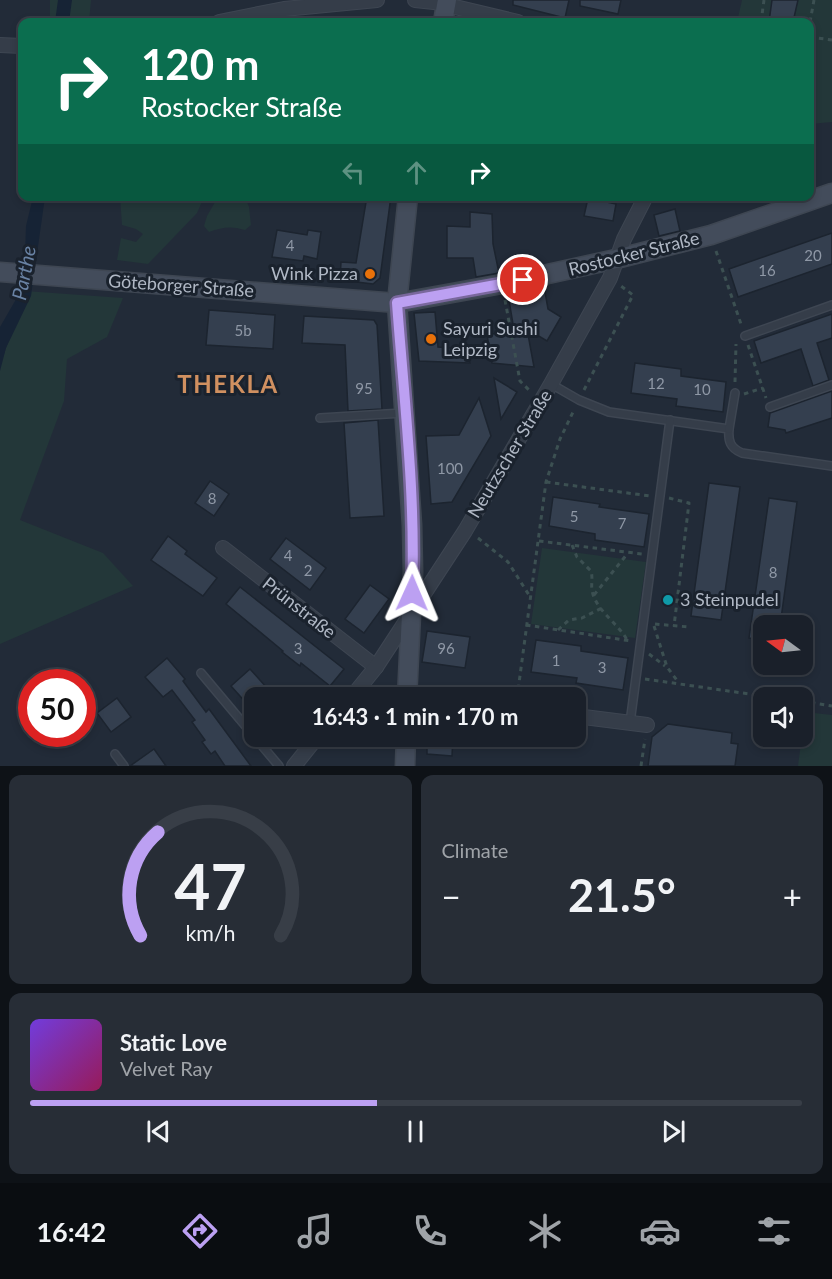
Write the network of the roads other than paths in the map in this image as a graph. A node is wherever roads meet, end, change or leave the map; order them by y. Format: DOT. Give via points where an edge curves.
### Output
graph roads {
  1 [pos="377,0"];
  2 [pos="416,0"];
  3 [pos="445,10"];
  4 [pos="239,18"];
  5 [pos="494,18"];
  6 [pos="0,45"];
  7 [pos="18,46"];
  8 [pos="832,194"];
  9 [pos="814,200"];
  10 [pos="407,201"];
  11 [pos="643,201"];
  12 [pos="811,201"];
  13 [pos="616,259"];
  14 [pos="0,272"];
  15 [pos="397,303"];
  16 [pos="832,305"];
  17 [pos="745,336"];
  18 [pos="551,384"];
  19 [pos="832,385"];
  20 [pos="734,395"];
  21 [pos="770,407"];
  22 [pos="405,413"];
  23 [pos="320,418"];
  24 [pos="670,420"];
  25 [pos="729,429"];
  26 [pos="832,466"];
  27 [pos="223,548"];
  28 [pos="411,615"];
  29 [pos="376,667"];
  30 [pos="201,673"];
  31 [pos="360,687"];
  32 [pos="408,687"];
  33 [pos="586,717"];
  34 [pos="630,723"];
  35 [pos="647,725"];
  36 [pos="309,747"];
  37 [pos="406,747"];
  38 [pos="115,754"];
  39 [pos="124,766"];
  40 [pos="279,766"];
  41 [pos="294,766"];
  42 [pos="405,766"];
  1 -- 4 [label="street" via="284,9"];
  2 -- 3 [label="street"];
  3 -- 5 [label="street"];
  6 -- 7 [label="street"];
  8 -- 9 [label="main road, Rostocker Straße"];
  10 -- 15 [label="main road"];
  11 -- 13 [label="street, Neutzscher Straße"];
  12 -- 13 [label="main road, Rostocker Straße" via="711,235"];
  13 -- 15 [label="main road, Rostocker Straße" via="502,285"];
  13 -- 18 [label="street, Neutzscher Straße" via="610,278"];
  14 -- 15 [label="main road, Göteborger Straße"];
  15 -- 22 [label="main road"];
  16 -- 17 [label="lane"];
  18 -- 24 [label="lane" via="609,412"];
  18 -- 28 [label="street, Neutzscher Straße"];
  19 -- 21 [label="lane"];
  20 -- 25 [label="lane"];
  22 -- 23 [label="lane"];
  22 -- 28 [label="main road" via="412,525"];
  24 -- 25 [label="lane"];
  24 -- 34 [label="lane"];
  25 -- 26 [label="lane" via="729,442 742,453"];
  27 -- 29 [label="street, Prünstraße"];
  28 -- 29 [label="street, Neutzscher Straße"];
  28 -- 32 [label="main road"];
  29 -- 31 [label="street, Neutzscher Straße"];
  30 -- 40 [label="lane"];
  33 -- 34 [label="street"];
  34 -- 35 [label="street"];
  36 -- 41 [label="street"];
  37 -- 42 [label="main road"];
  38 -- 39 [label="lane"];
}
